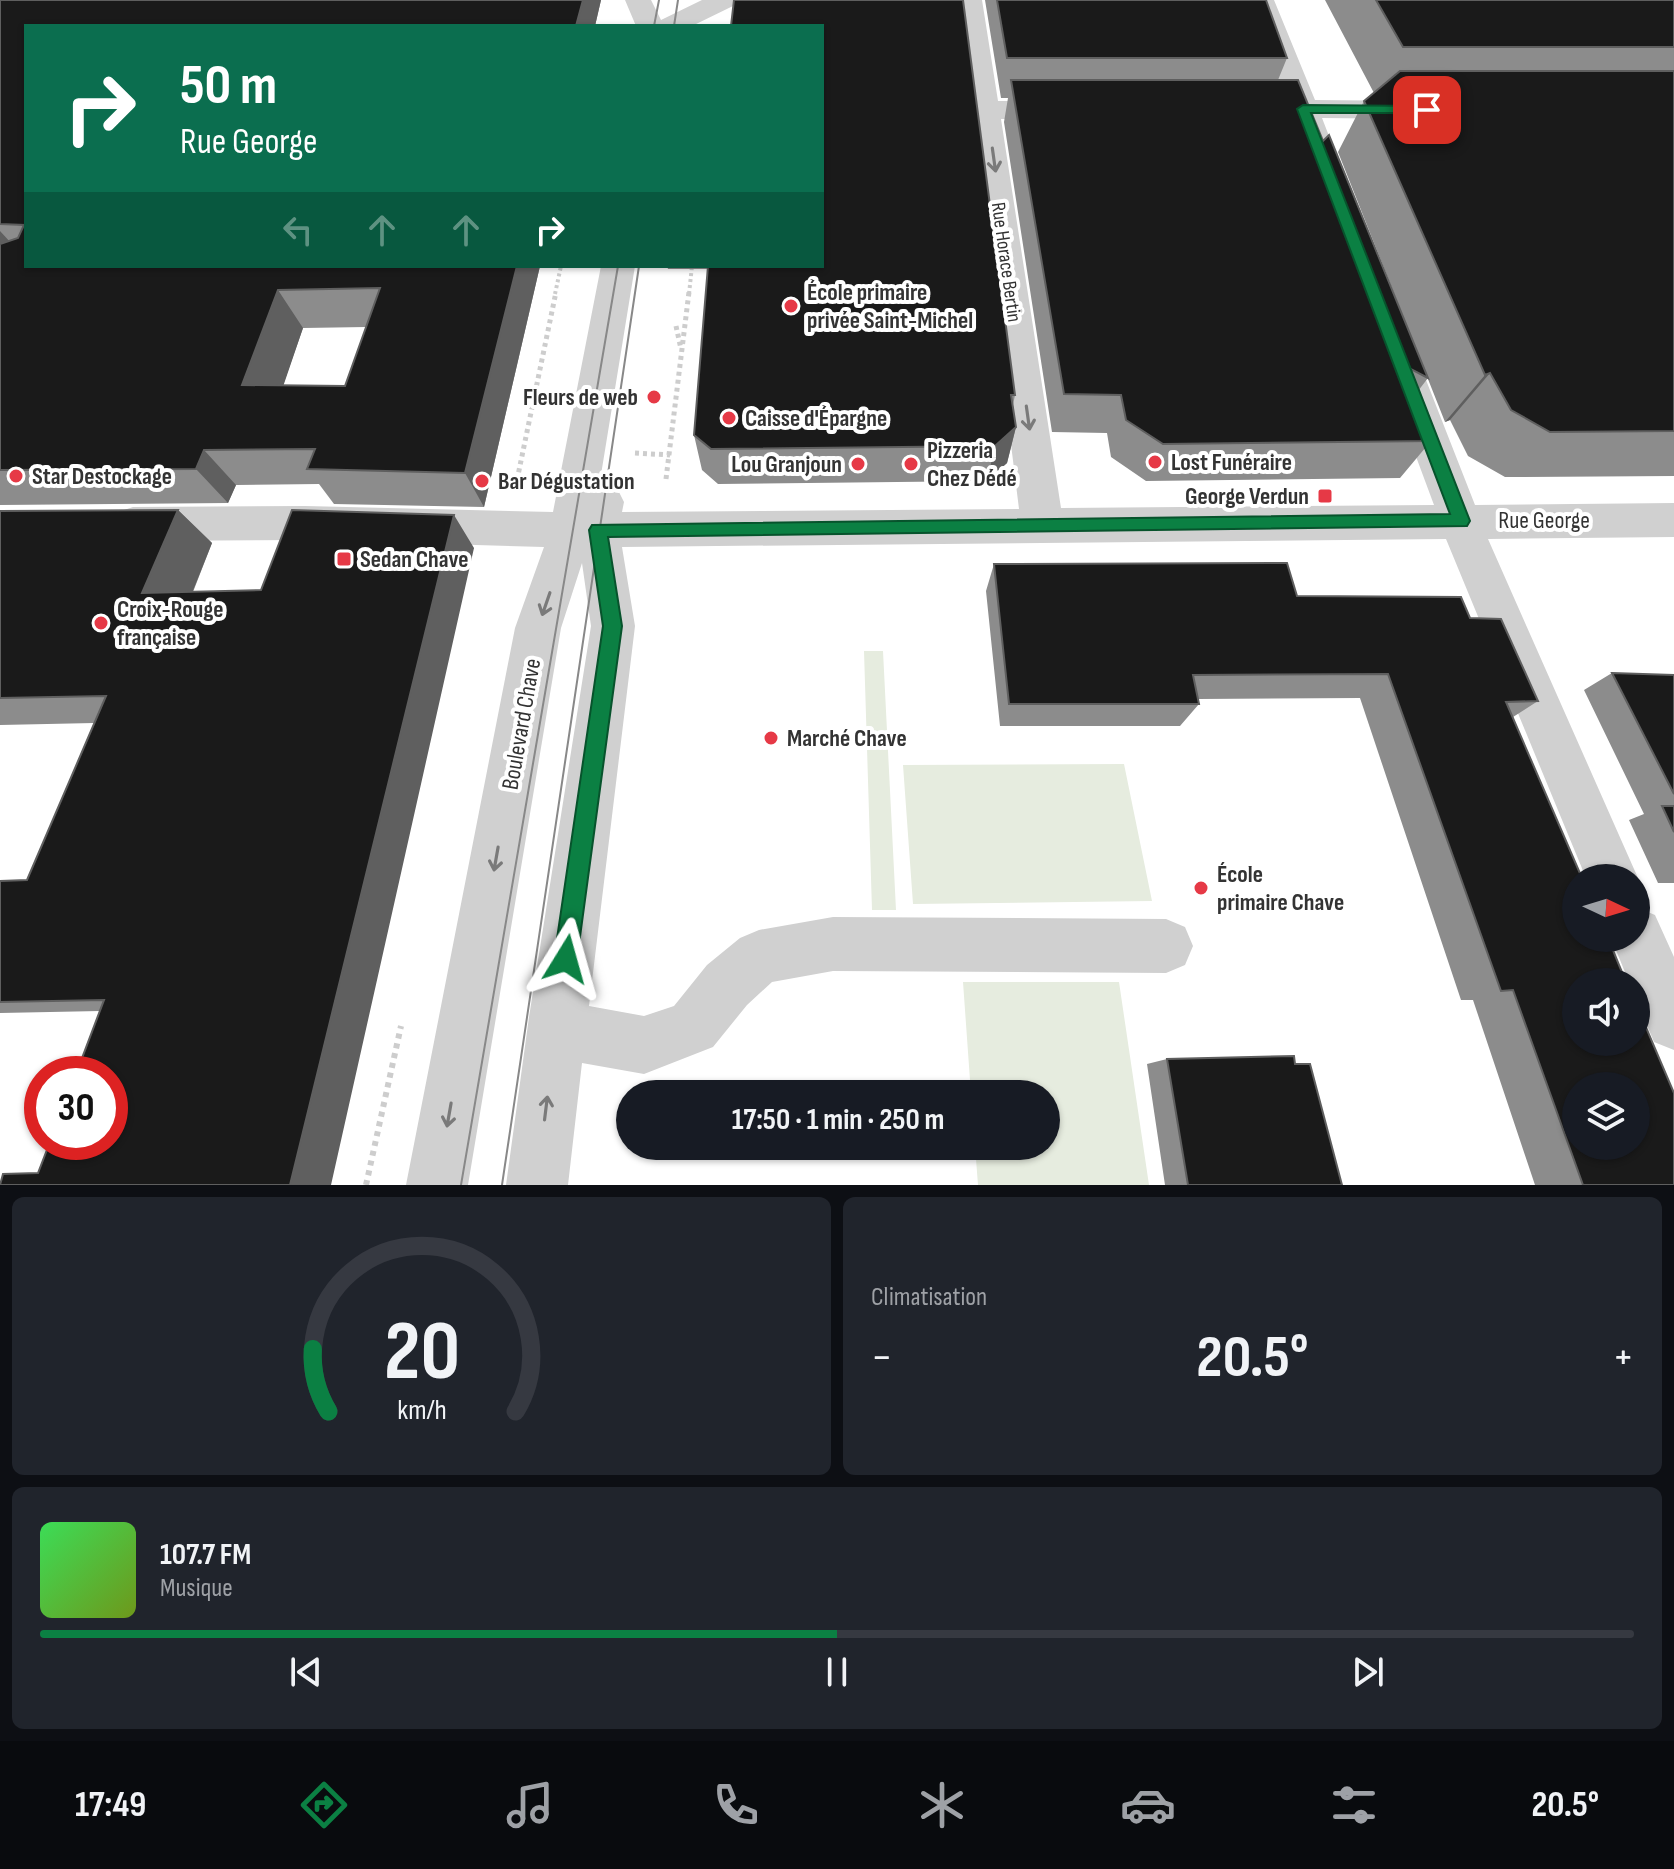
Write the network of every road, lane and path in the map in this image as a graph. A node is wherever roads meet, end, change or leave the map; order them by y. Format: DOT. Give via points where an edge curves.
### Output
graph roads {
  1 [pos="638,0"];
  2 [pos="690,0"];
  3 [pos="723,0"];
  4 [pos="969,0"];
  5 [pos="1261,0"];
  6 [pos="665,24"];
  7 [pos="669,24"];
  8 [pos="671,24"];
  9 [pos="1252,109"];
  10 [pos="1303,109"];
  11 [pos="987,110"];
  12 [pos="1099,110"];
  13 [pos="1442,110"];
  14 [pos="1326,168"];
  15 [pos="561,268"];
  16 [pos="618,268"];
  17 [pos="639,268"];
  18 [pos="692,268"];
  19 [pos="676,326"];
  20 [pos="1388,330"];
  21 [pos="557,331"];
  22 [pos="682,354"];
  23 [pos="539,360"];
  24 [pos="516,486"];
  25 [pos="665,486"];
  26 [pos="1674,520"];
  27 [pos="1461,521"];
  28 [pos="92,524"];
  29 [pos="1042,524"];
  30 [pos="585,530"];
  31 [pos="1606,864"];
  32 [pos="1166,946"];
  33 [pos="1644,952"];
  34 [pos="557,1017"];
  35 [pos="1674,1022"];
  36 [pos="437,1185"];
  37 [pos="537,1185"];
  1 -- 6 [label="street"];
  2 -- 7 [label="street"];
  3 -- 8 [label="street"];
  4 -- 11 [label="street, Rue Horace Bertin"];
  5 -- 10 [label="street"];
  9 -- 10 [label="street"];
  10 -- 13 [label="street"];
  10 -- 14 [label="street"];
  11 -- 12 [label="street"];
  11 -- 29 [label="street, Rue Horace Bertin, one-way"];
  15 -- 23 [label="path"];
  16 -- 30 [label="street, Boulevard Chave"];
  17 -- 30 [label="street, Boulevard Chave"];
  18 -- 22 [label="path"];
  19 -- 22 [label="path"];
  20 -- 27 [label="street"];
  21 -- 23 [label="path"];
  22 -- 25 [label="path"];
  23 -- 24 [label="path"];
  26 -- 27 [label="street, Rue George"];
  27 -- 29 [label="street, Rue George"];
  27 -- 31 [label="street"];
  28 -- 30 [label="street, Rue George"];
  29 -- 30 [label="street, Rue George"];
  30 -- 34 [label="street, Boulevard Chave" via="613,626"];
  30 -- 36 [label="street, Boulevard Chave, one-way" via="538,628"];
  32 -- 34 [label="street" via="833,944 759,957 727,985 693,1027 644,1045 583,1035"];
  33 -- 35 [label="street"];
  37 -- 34 [label="street, Boulevard Chave, one-way"];
}
